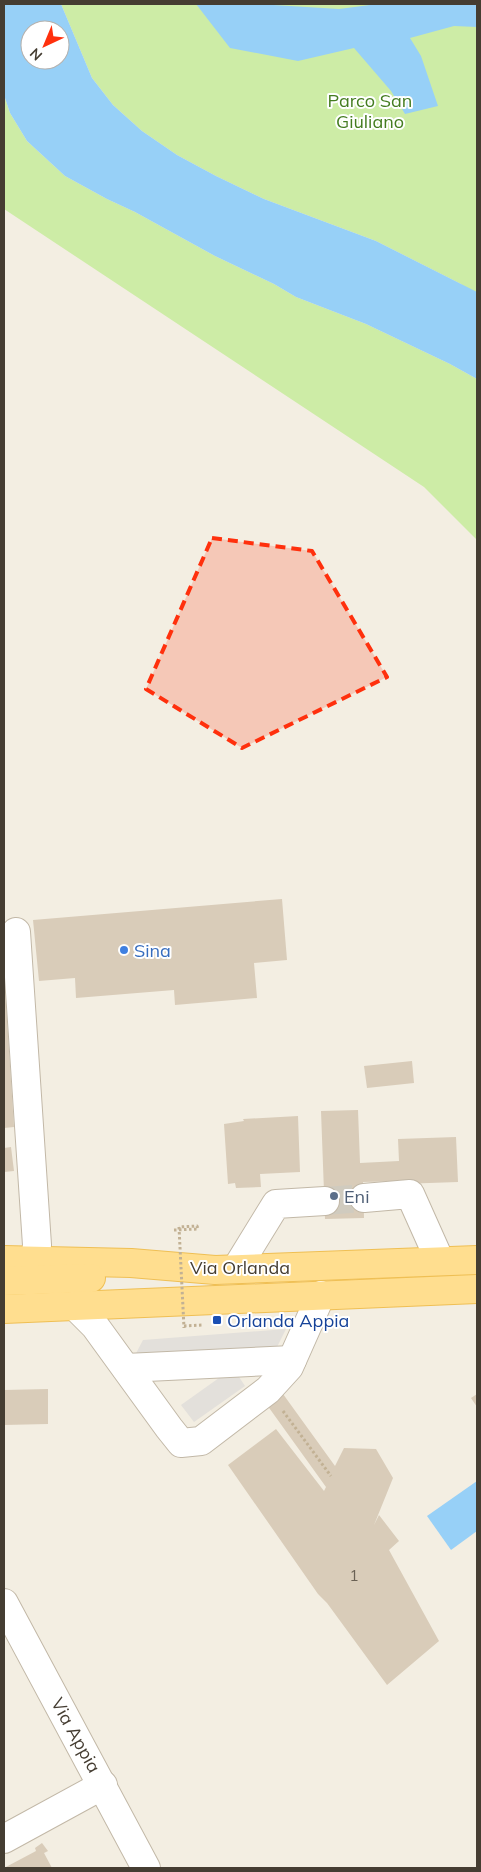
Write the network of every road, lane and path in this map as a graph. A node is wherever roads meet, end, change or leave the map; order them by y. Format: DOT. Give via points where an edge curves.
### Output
graph roads {
  1 [pos="16,932"];
  2 [pos="364,1198"];
  3 [pos="325,1201"];
  4 [pos="174,1230"];
  5 [pos="4,1260"];
  6 [pos="35,1260"];
  7 [pos="477,1260"];
  8 [pos="440,1261"];
  9 [pos="226,1269"];
  10 [pos="4,1281"];
  11 [pos="477,1289"];
  12 [pos="321,1296"];
  13 [pos="75,1306"];
  14 [pos="4,1309"];
  15 [pos="202,1325"];
  16 [pos="292,1360"];
  17 [pos="126,1368"];
  18 [pos="268,1390"];
  19 [pos="331,1476"];
  20 [pos="4,1603"];
  21 [pos="103,1785"];
  22 [pos="4,1839"];
  23 [pos="146,1868"];
  1 -- 6 [label="street" via="37,1245"];
  2 -- 8 [label="street" via="410,1194"];
  3 -- 9 [label="street" via="276,1204"];
  4 -- 15 [label="path, bridge" via="198,1230 198,1226 179,1227 184,1327"];
  5 -- 6 [label="main road, Via Orlanda"];
  6 -- 9 [label="main road, Via Orlanda"];
  7 -- 8 [label="main road, Via Orlanda"];
  8 -- 9 [label="main road, Via Orlanda"];
  9 -- 10 [label="main road" via="130,1277"];
  11 -- 12 [label="main road, Via Orlanda"];
  12 -- 13 [label="main road, Via Orlanda"];
  12 -- 16 [label="street"];
  13 -- 14 [label="main road, Via Orlanda"];
  13 -- 17 [label="street" via="95,1326"];
  16 -- 17 [label="street"];
  16 -- 18 [label="street"];
  17 -- 18 [label="street" via="182,1443 201,1441"];
  18 -- 19 [label="path"];
  20 -- 21 [label="street, Via Appia"];
  21 -- 22 [label="street"];
  21 -- 23 [label="street, Via Appia"];
}
